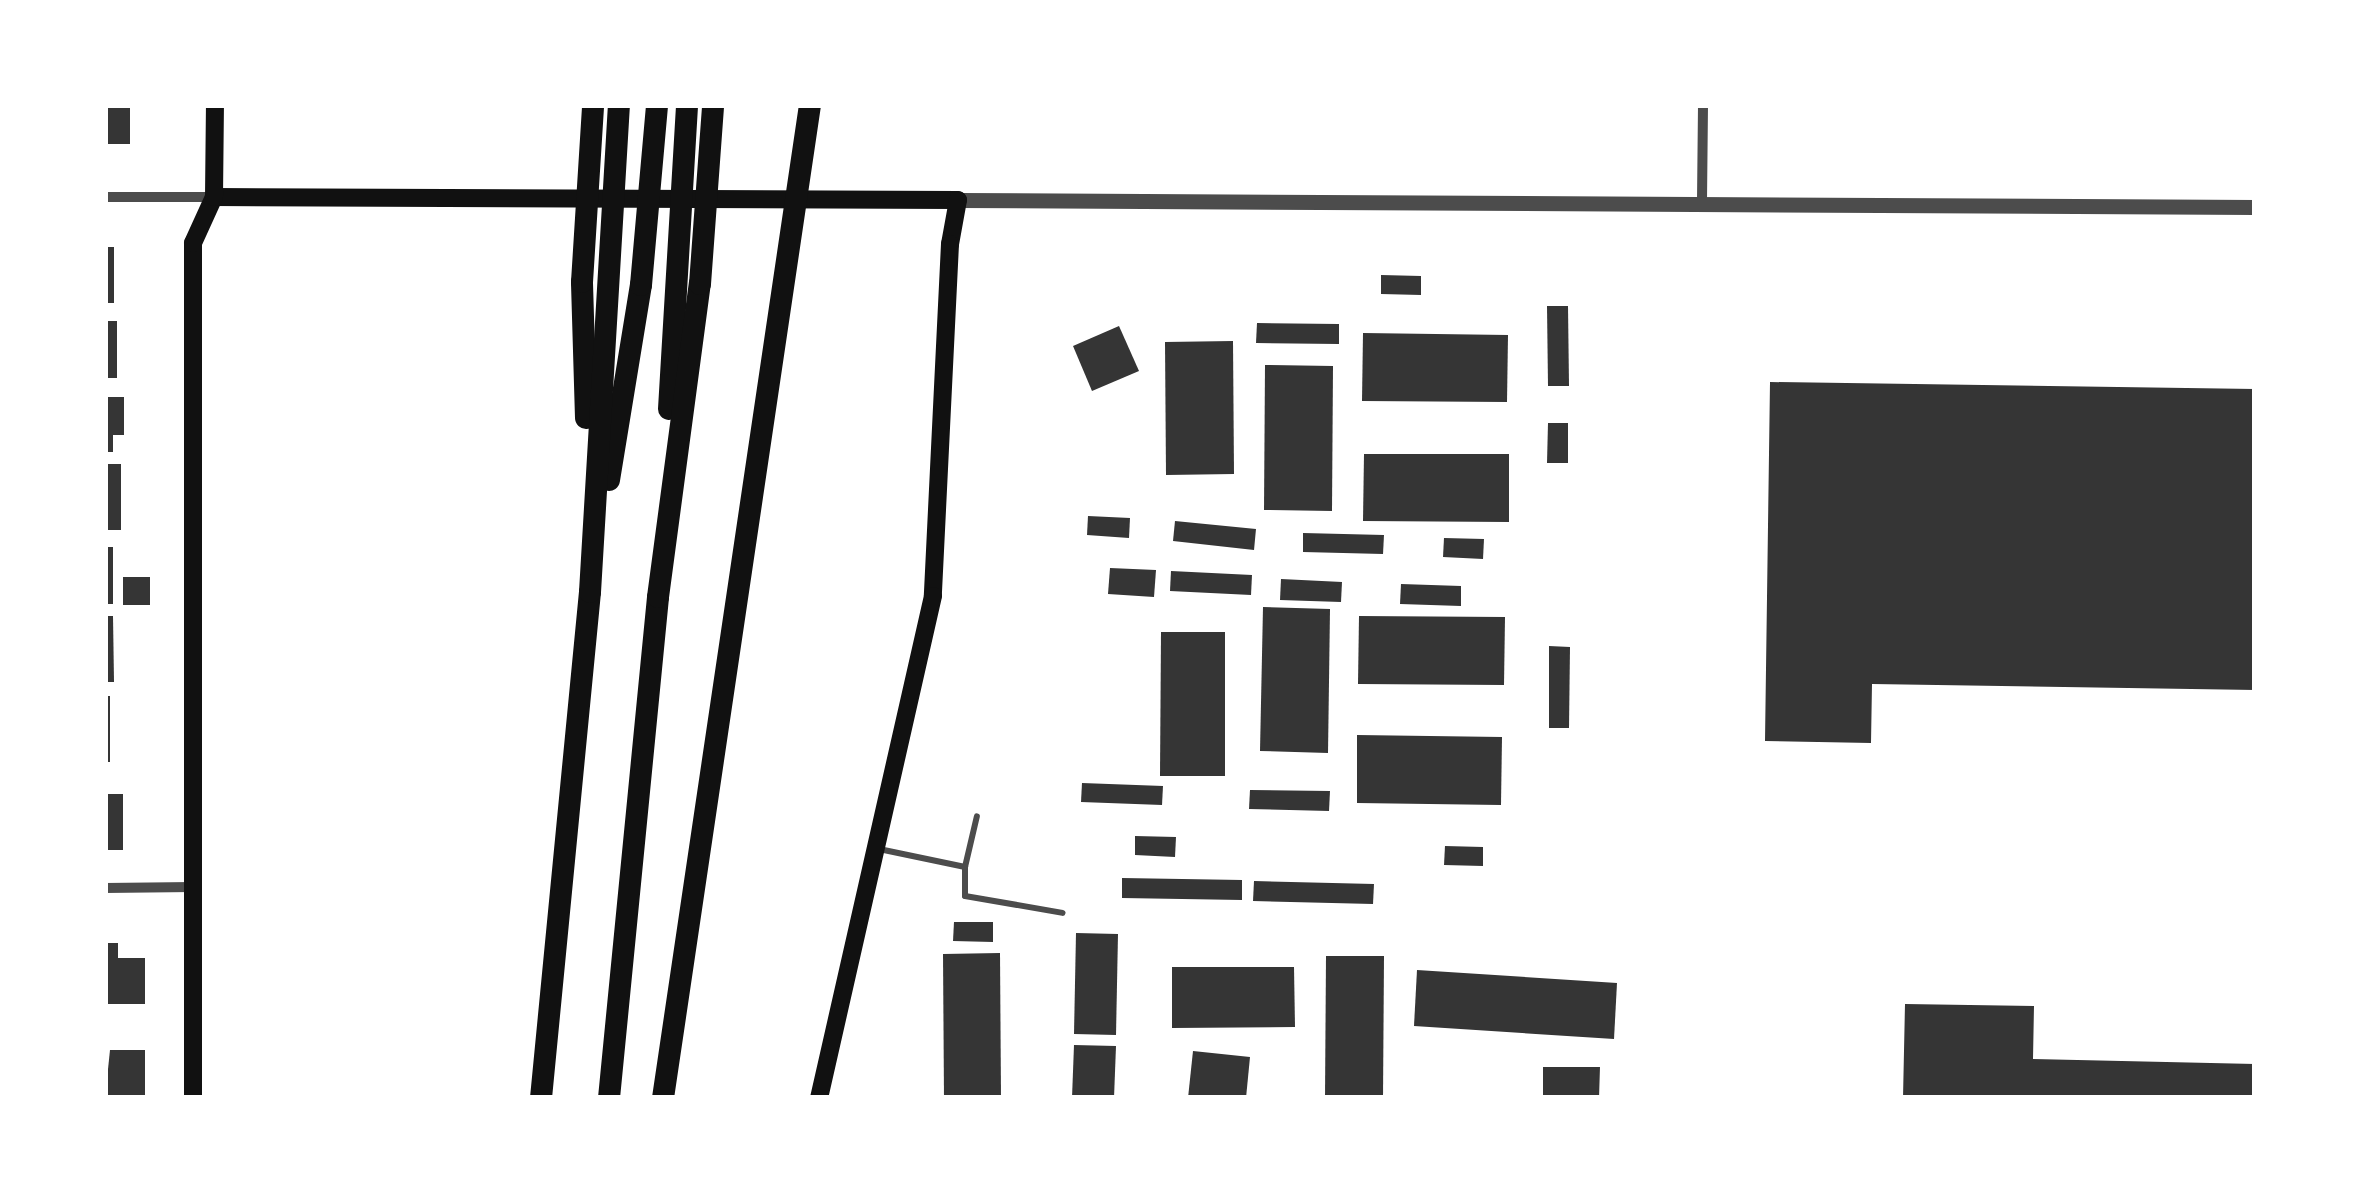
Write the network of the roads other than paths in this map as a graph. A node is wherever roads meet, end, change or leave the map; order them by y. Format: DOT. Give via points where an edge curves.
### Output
graph roads {
  1 [pos="215,105"];
  2 [pos="1703,105"];
  3 [pos="593,108"];
  4 [pos="619,108"];
  5 [pos="656,108"];
  6 [pos="712,108"];
  7 [pos="687,110"];
  8 [pos="809,110"];
  9 [pos="105,197"];
  10 [pos="214,197"];
  11 [pos="958,200"];
  12 [pos="1702,201"];
  13 [pos="2255,207"];
  14 [pos="688,284"];
  15 [pos="590,592"];
  16 [pos="977,816"];
  17 [pos="878,848"];
  18 [pos="965,866"];
  19 [pos="105,888"];
  20 [pos="193,888"];
  21 [pos="1063,913"];
  22 [pos="193,1098"];
  23 [pos="541,1098"];
  24 [pos="609,1098"];
  25 [pos="663,1098"];
  26 [pos="819,1098"];
  1 -- 10 [label="main road"];
  2 -- 12 [label="street"];
  3 -- 15 [label="highway" via="582,282"];
  4 -- 15 [label="highway"];
  5 -- 15 [label="highway" via="640,285"];
  6 -- 14 [label="highway"];
  7 -- 14 [label="highway"];
  8 -- 25 [label="highway"];
  9 -- 10 [label="street"];
  10 -- 11 [label="main road"];
  10 -- 20 [label="main road" via="193,243"];
  11 -- 12 [label="street"];
  11 -- 17 [label="main road" via="933,596"];
  12 -- 13 [label="street"];
  14 -- 24 [label="highway"];
  15 -- 23 [label="highway"];
  16 -- 18 [label="lane"];
  17 -- 18 [label="lane"];
  17 -- 26 [label="main road"];
  18 -- 21 [label="lane" via="965,896"];
  19 -- 20 [label="street"];
  20 -- 22 [label="main road"];
}
